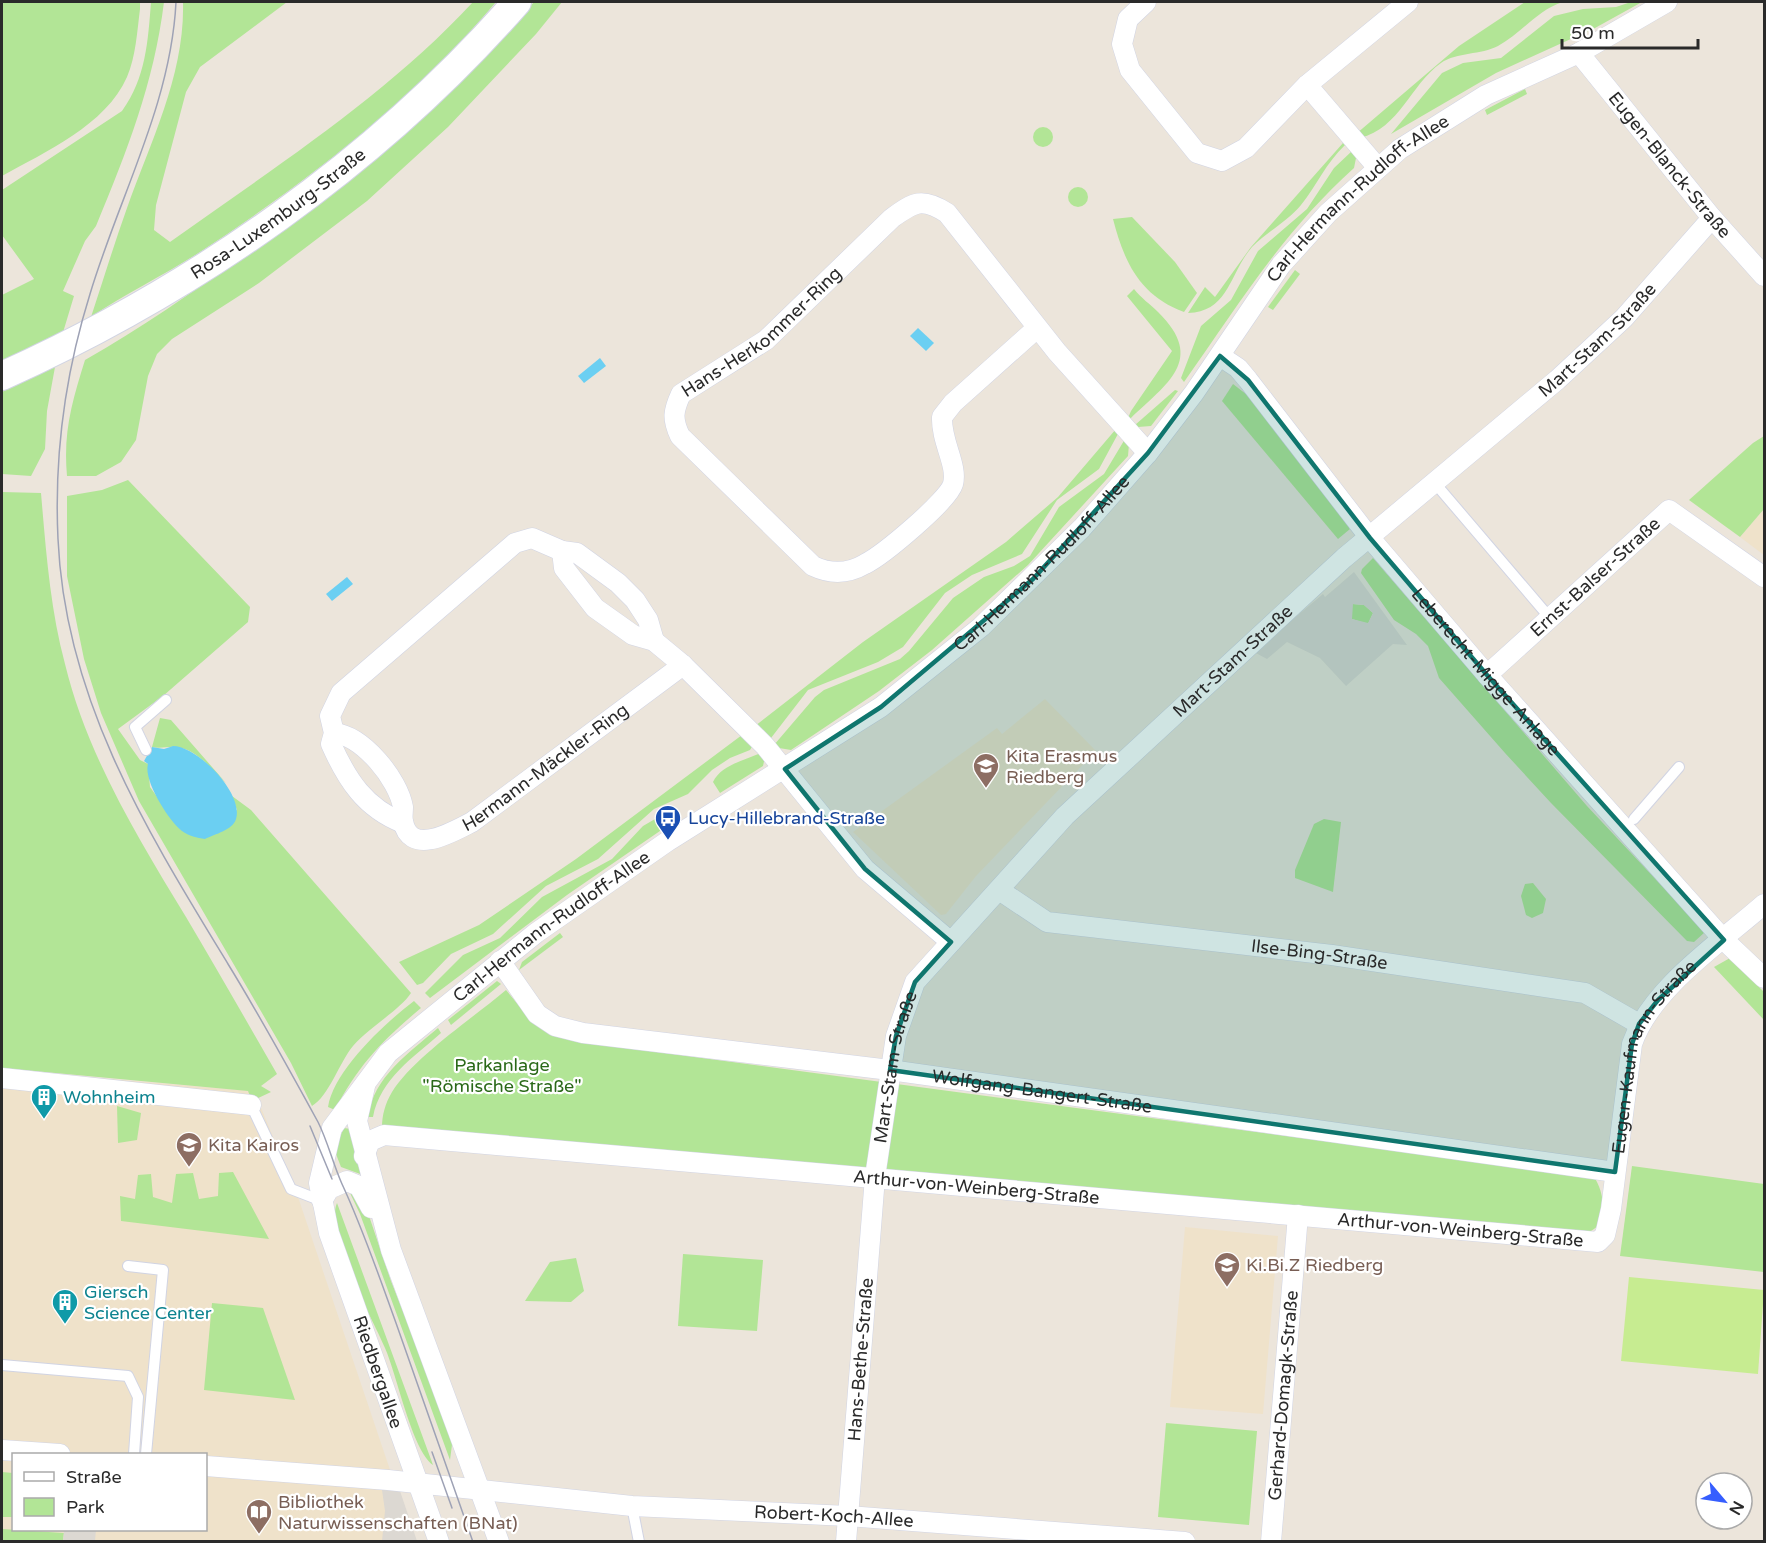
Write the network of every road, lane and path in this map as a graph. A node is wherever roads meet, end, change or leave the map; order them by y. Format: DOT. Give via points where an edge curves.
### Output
graph roads {
  1 [pos="517,2"];
  2 [pos="1146,2"];
  3 [pos="1408,2"];
  4 [pos="1667,2"];
  5 [pos="1579,53"];
  6 [pos="1307,85"];
  7 [pos="1378,168"];
  8 [pos="1712,218"];
  9 [pos="1764,276"];
  10 [pos="1037,328"];
  11 [pos="1220,356"];
  12 [pos="2,376"];
  13 [pos="1148,453"];
  14 [pos="1434,482"];
  15 [pos="1370,538"];
  16 [pos="562,551"];
  17 [pos="1764,577"];
  18 [pos="1550,618"];
  19 [pos="654,641"];
  20 [pos="683,665"];
  21 [pos="1487,675"];
  22 [pos="166,700"];
  23 [pos="334,733"];
  24 [pos="146,750"];
  25 [pos="1679,767"];
  26 [pos="785,769"];
  27 [pos="1634,819"];
  28 [pos="403,823"];
  29 [pos="999,890"];
  30 [pos="1764,904"];
  31 [pos="1724,940"];
  32 [pos="951,942"];
  33 [pos="500,961"];
  34 [pos="1764,978"];
  35 [pos="1639,1024"];
  36 [pos="890,1070"];
  37 [pos="2,1078"];
  38 [pos="365,1082"];
  39 [pos="251,1106"];
  40 [pos="364,1156"];
  41 [pos="1615,1172"];
  42 [pos="875,1178"];
  43 [pos="322,1201"];
  44 [pos="1298,1215"];
  45 [pos="386,1231"];
  46 [pos="1598,1242"];
  47 [pos="128,1266"];
  48 [pos="2,1365"];
  49 [pos="2,1450"];
  50 [pos="37,1453"];
  51 [pos="134,1453"];
  52 [pos="146,1453"];
  53 [pos="207,1466"];
  54 [pos="417,1483"];
  55 [pos="481,1492"];
  56 [pos="632,1506"];
  57 [pos="848,1516"];
  58 [pos="1173,1541"];
  59 [pos="439,1542"];
  60 [pos="499,1542"];
  61 [pos="639,1542"];
  62 [pos="846,1542"];
  63 [pos="1270,1542"];
  1 -- 12 [label="main road, Rosa-Luxemburg-Straße" via="406,113 314,190 212,263 85,337"];
  2 -- 6 [label="street" via="1128,19 1122,44 1130,70 1197,153 1222,161 1246,148"];
  3 -- 6 [label="street"];
  4 -- 5 [label="street, Carl-Hermann-Rudloff-Allee"];
  5 -- 7 [label="street, Carl-Hermann-Rudloff-Allee" via="1486,95 1424,131"];
  5 -- 8 [label="street, Eugen-Blanck-Straße"];
  6 -- 7 [label="street"];
  7 -- 11 [label="street, Carl-Hermann-Rudloff-Allee" via="1328,213 1281,265"];
  8 -- 9 [label="street, Eugen-Blanck-Straße"];
  8 -- 14 [label="street, Mart-Stam-Straße" via="1624,318 1557,380"];
  10 -- 10 [label="street, Hans-Herkommer-Ring" via="947,213 931,203 912,204 892,218 766,340 681,394 673,421 680,436 813,566 826,573 843,572 865,564 940,505 953,485 954,466 945,447 942,417"];
  10 -- 13 [label="street, Hans-Herkommer-Ring"];
  11 -- 13 [label="street, Carl-Hermann-Rudloff-Allee"];
  11 -- 15 [label="street, Leberecht-Migge-Anlage" via="1248,380"];
  13 -- 26 [label="street, Carl-Hermann-Rudloff-Allee" via="1083,528 981,627 881,707"];
  14 -- 15 [label="street, Mart-Stam-Straße"];
  14 -- 18 [label="lane"];
  15 -- 21 [label="street, Leberecht-Migge-Anlage"];
  15 -- 29 [label="street, Mart-Stam-Straße" via="1065,816"];
  16 -- 19 [label="street, Hermann-Mäckler-Ring" via="576,553 618,583 648,620"];
  16 -- 19 [label="street, Hermann-Mäckler-Ring" via="564,568 595,608 633,635"];
  16 -- 23 [label="street, Hermann-Mäckler-Ring" via="532,538 515,543 340,693 330,716"];
  17 -- 18 [label="street, Ernst-Balser-Straße" via="1669,510"];
  18 -- 21 [label="street, Ernst-Balser-Straße"];
  19 -- 20 [label="street, Hermann-Mäckler-Ring"];
  20 -- 26 [label="street, Hermann-Mäckler-Ring"];
  20 -- 28 [label="street, Hermann-Mäckler-Ring" via="472,822 427,841 409,834"];
  21 -- 31 [label="street, Leberecht-Migge-Anlage"];
  22 -- 24 [label="lane" via="135,727"];
  23 -- 28 [label="street, Hermann-Mäckler-Ring" via="331,744 344,775 369,804"];
  23 -- 28 [label="street" via="347,734 382,765 403,806"];
  25 -- 27 [label="lane"];
  26 -- 32 [label="street" via="865,869"];
  26 -- 33 [label="street, Carl-Hermann-Rudloff-Allee" via="660,847"];
  29 -- 32 [label="street, Mart-Stam-Straße"];
  29 -- 35 [label="street, Ilse-Bing-Straße" via="1047,922 1332,955 1585,993"];
  30 -- 31 [label="street, Eugen-Kaufmann-Straße"];
  31 -- 34 [label="street, Leberecht-Migge-Anlage"];
  31 -- 35 [label="street, Eugen-Kaufmann-Straße" via="1658,1000"];
  32 -- 36 [label="street, Mart-Stam-Straße" via="915,982 896,1036"];
  33 -- 36 [label="street, Wolfgang-Bangert-Straße" via="537,1014 555,1026 583,1033"];
  33 -- 38 [label="street, Carl-Hermann-Rudloff-Allee" via="388,1053"];
  35 -- 41 [label="street, Eugen-Kaufmann-Straße" via="1632,1044"];
  36 -- 41 [label="street, Wolfgang-Bangert-Straße"];
  36 -- 42 [label="street, Mart-Stam-Straße"];
  37 -- 39 [label="street"];
  38 -- 40 [label="street" via="357,1121"];
  38 -- 43 [label="street, Riedbergallee" via="332,1128 319,1183"];
  39 -- 43 [label="lane" via="291,1189"];
  40 -- 42 [label="street, Arthur-von-Weinberg-Straße" via="370,1142 384,1135"];
  40 -- 45 [label="street"];
  41 -- 46 [label="street, Eugen-Kaufmann-Straße" via="1605,1235"];
  42 -- 44 [label="street, Arthur-von-Weinberg-Straße"];
  42 -- 57 [label="street, Hans-Bethe-Straße"];
  43 -- 45 [label="street" via="329,1189 341,1182 359,1186"];
  43 -- 54 [label="street, Riedbergallee" via="329,1233"];
  44 -- 46 [label="street, Arthur-von-Weinberg-Straße"];
  44 -- 63 [label="street, Gerhard-Domagk-Straße"];
  45 -- 55 [label="street"];
  47 -- 52 [label="lane" via="163,1270"];
  48 -- 51 [label="lane" via="128,1376 138,1396"];
  49 -- 50 [label="street"];
  53 -- 54 [label="street, Robert-Koch-Allee"];
  54 -- 55 [label="street, Robert-Koch-Allee"];
  54 -- 59 [label="street, Riedbergallee"];
  55 -- 56 [label="street, Robert-Koch-Allee"];
  55 -- 60 [label="street"];
  56 -- 57 [label="street, Robert-Koch-Allee"];
  56 -- 61 [label="lane"];
  57 -- 58 [label="street, Robert-Koch-Allee"];
  57 -- 62 [label="street, Hans-Bethe-Straße"];
}
